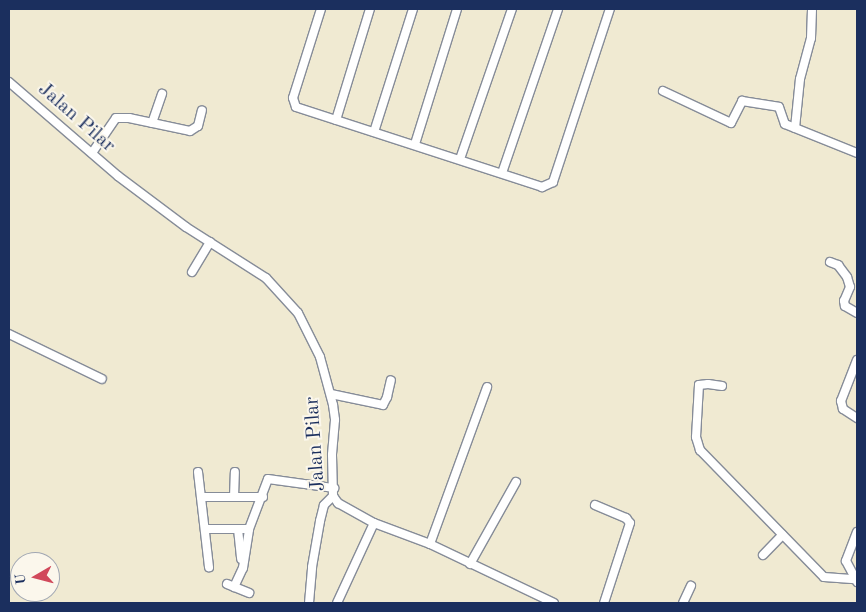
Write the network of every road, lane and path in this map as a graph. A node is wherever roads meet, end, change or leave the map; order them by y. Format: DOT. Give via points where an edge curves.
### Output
graph roads {
  1 [pos="321,9"];
  2 [pos="370,9"];
  3 [pos="413,9"];
  4 [pos="457,9"];
  5 [pos="512,9"];
  6 [pos="558,9"];
  7 [pos="610,9"];
  8 [pos="812,9"];
  9 [pos="9,82"];
  10 [pos="663,92"];
  11 [pos="162,94"];
  12 [pos="202,110"];
  13 [pos="336,120"];
  14 [pos="152,123"];
  15 [pos="795,128"];
  16 [pos="374,132"];
  17 [pos="415,144"];
  18 [pos="92,153"];
  19 [pos="857,153"];
  20 [pos="460,160"];
  21 [pos="502,173"];
  22 [pos="210,242"];
  23 [pos="830,262"];
  24 [pos="192,272"];
  25 [pos="857,313"];
  26 [pos="9,334"];
  27 [pos="857,360"];
  28 [pos="102,379"];
  29 [pos="390,380"];
  30 [pos="722,386"];
  31 [pos="488,387"];
  32 [pos="331,394"];
  33 [pos="857,418"];
  34 [pos="198,472"];
  35 [pos="235,472"];
  36 [pos="516,482"];
  37 [pos="333,492"];
  38 [pos="201,497"];
  39 [pos="234,497"];
  40 [pos="263,497"];
  41 [pos="595,505"];
  42 [pos="374,523"];
  43 [pos="205,529"];
  44 [pos="238,529"];
  45 [pos="249,529"];
  46 [pos="857,532"];
  47 [pos="782,535"];
  48 [pos="430,544"];
  49 [pos="762,555"];
  50 [pos="470,564"];
  51 [pos="209,567"];
  52 [pos="242,568"];
  53 [pos="856,580"];
  54 [pos="692,586"];
  55 [pos="249,593"];
  56 [pos="309,603"];
  57 [pos="337,603"];
  58 [pos="554,603"];
  59 [pos="604,603"];
  60 [pos="683,603"];
  1 -- 13 [label="street" via="293,98 296,108"];
  2 -- 13 [label="street"];
  3 -- 16 [label="street"];
  4 -- 17 [label="street"];
  5 -- 20 [label="street"];
  6 -- 21 [label="street"];
  7 -- 21 [label="street" via="553,182 542,187"];
  8 -- 15 [label="street" via="811,38 800,79"];
  9 -- 18 [label="street, Jalan Pilar"];
  10 -- 15 [label="street" via="731,123 742,101 779,107 784,122"];
  11 -- 14 [label="street"];
  12 -- 14 [label="street" via="198,126 190,131"];
  13 -- 16 [label="street"];
  14 -- 18 [label="street" via="116,118"];
  15 -- 19 [label="street"];
  16 -- 17 [label="street"];
  17 -- 20 [label="street"];
  18 -- 22 [label="street, Jalan Pilar"];
  20 -- 21 [label="street"];
  22 -- 24 [label="street"];
  22 -- 32 [label="street, Jalan Pilar" via="266,278 298,313 320,357"];
  23 -- 25 [label="street" via="838,265 847,277 850,286 844,301"];
  26 -- 28 [label="street"];
  27 -- 33 [label="street" via="842,405"];
  29 -- 32 [label="street" via="387,398 382,404"];
  30 -- 47 [label="street" via="699,386 697,444"];
  31 -- 48 [label="street"];
  32 -- 37 [label="street, Jalan Pilar" via="335,420"];
  34 -- 38 [label="street"];
  35 -- 39 [label="street"];
  36 -- 50 [label="street"];
  37 -- 40 [label="street" via="268,480"];
  37 -- 42 [label="street, Jalan Pilar" via="338,503"];
  37 -- 56 [label="street" via="324,505 320,521"];
  38 -- 39 [label="street"];
  38 -- 43 [label="street"];
  39 -- 40 [label="street"];
  40 -- 45 [label="street"];
  41 -- 59 [label="street" via="626,518 630,523"];
  42 -- 48 [label="street, Jalan Pilar"];
  42 -- 57 [label="street"];
  43 -- 44 [label="street"];
  43 -- 51 [label="street"];
  44 -- 45 [label="street"];
  44 -- 52 [label="street"];
  45 -- 52 [label="street"];
  46 -- 53 [label="street" via="846,560"];
  47 -- 49 [label="street"];
  47 -- 53 [label="street" via="824,577"];
  48 -- 50 [label="street, Jalan Pilar"];
  50 -- 58 [label="street, Jalan Pilar"];
  52 -- 55 [label="street" via="231,586"];
  54 -- 60 [label="street"];
}
